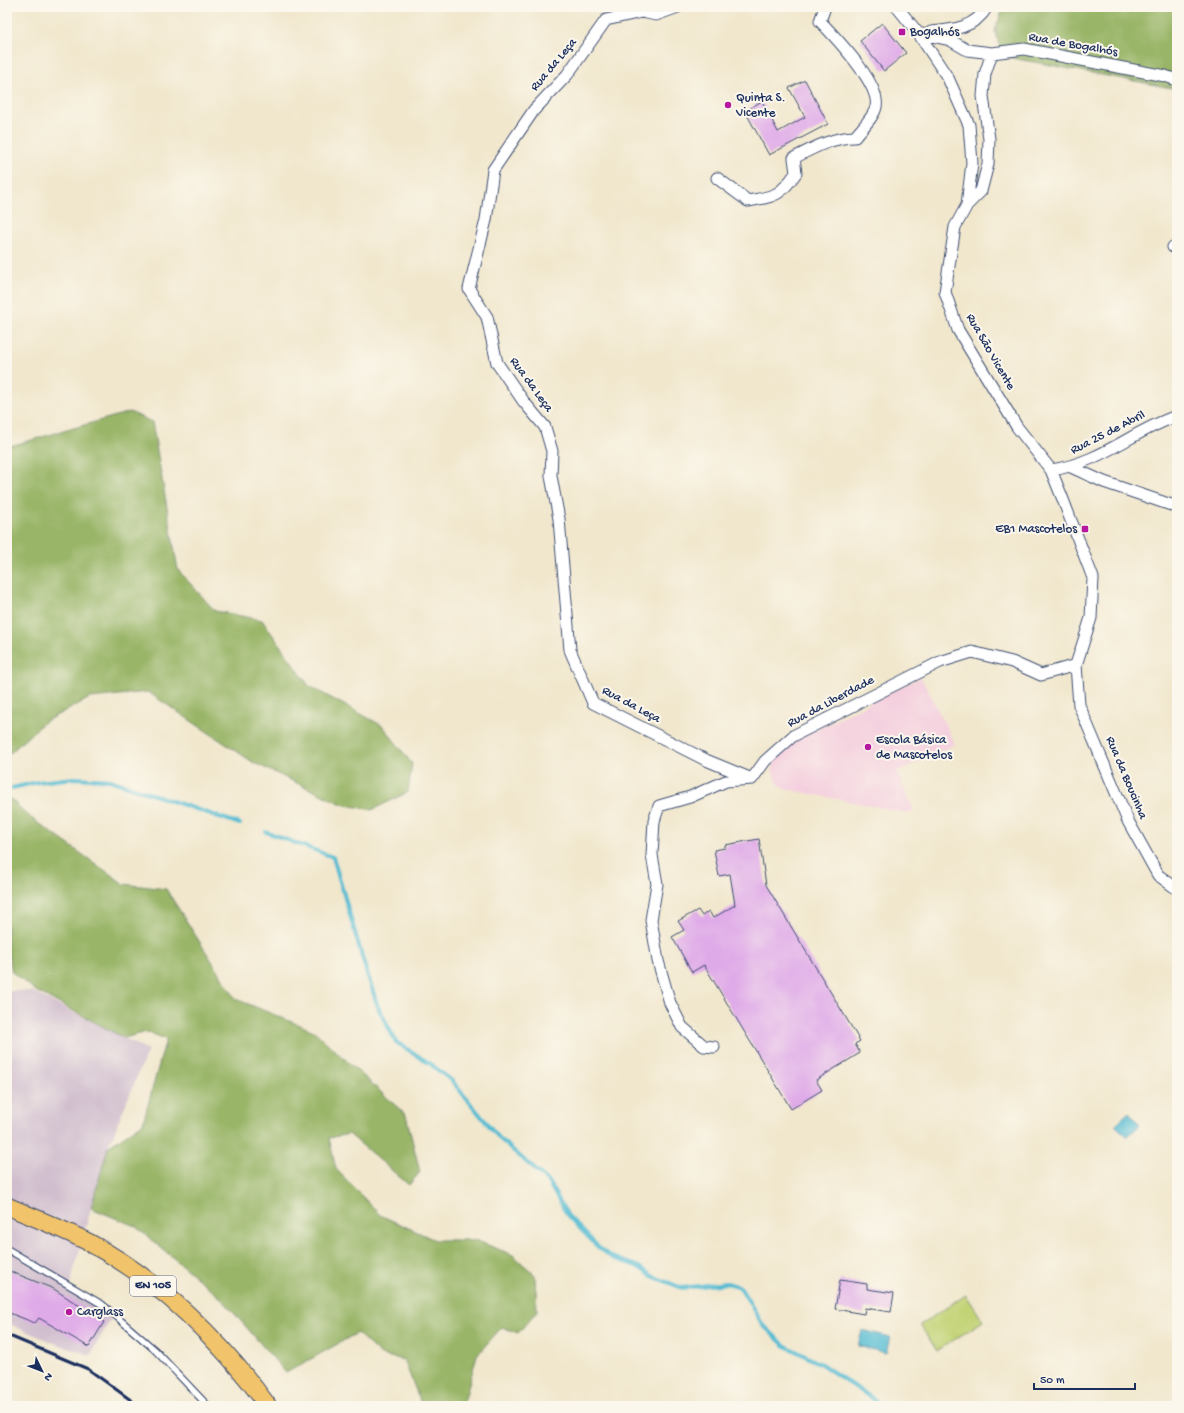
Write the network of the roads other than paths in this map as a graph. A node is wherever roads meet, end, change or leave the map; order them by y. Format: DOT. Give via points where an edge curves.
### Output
graph roads {
  1 [pos="678,7"];
  2 [pos="825,7"];
  3 [pos="897,7"];
  4 [pos="987,7"];
  5 [pos="918,33"];
  6 [pos="992,53"];
  7 [pos="1177,80"];
  8 [pos="717,178"];
  9 [pos="967,205"];
  10 [pos="1177,416"];
  11 [pos="1071,467"];
  12 [pos="1051,470"];
  13 [pos="1177,507"];
  14 [pos="1076,665"];
  15 [pos="752,779"];
  16 [pos="1177,888"];
  17 [pos="714,1047"];
  18 [pos="7,1206"];
  19 [pos="7,1249"];
  20 [pos="208,1406"];
  21 [pos="268,1406"];
  1 -- 15 [label="street, Rua da Leça" via="656,15 642,12 606,20 567,75 534,110 493,170 486,220 469,289 487,317 497,363 524,402 545,426 552,450 551,476 559,519 570,650 593,703 706,760"];
  2 -- 8 [label="street" via="820,22 858,64 876,94 876,108 855,137 842,137 794,158 796,173 783,190 770,197 748,200"];
  3 -- 5 [label="street, Rua São Vicente"];
  4 -- 5 [label="street" via="982,16 971,24 954,30"];
  5 -- 6 [label="street, Rua de Bogalhós" via="950,40 967,50"];
  5 -- 9 [label="street, Rua São Vicente" via="948,78 969,125 972,163"];
  6 -- 7 [label="street, Rua de Bogalhós" via="1024,49"];
  6 -- 9 [label="street" via="985,74 983,96 989,139 988,164 981,191"];
  9 -- 12 [label="street, Rua São Vicente" via="955,227 945,292 958,330 1017,427"];
  10 -- 11 [label="street, Rua 25 de Abril" via="1162,420 1109,451"];
  11 -- 12 [label="street, Rua 25 de Abril"];
  11 -- 13 [label="street" via="1104,482"];
  12 -- 14 [label="street, Rua São Vicente" via="1092,578 1091,618"];
  14 -- 15 [label="street, Rua da Liberdade" via="1041,675 1012,662 972,652 940,662 793,736 765,761"];
  14 -- 16 [label="street, Rua da Boucinha" via="1079,705 1128,821 1158,875"];
  15 -- 17 [label="street" via="726,781 659,806 654,822 652,855 657,884 651,920 658,961 670,1003 682,1027 704,1046"];
  18 -- 21 [label="main road, EN 105" via="91,1244 141,1276 206,1332 249,1379"];
  19 -- 20 [label="lane" via="103,1305 155,1350"];
}
